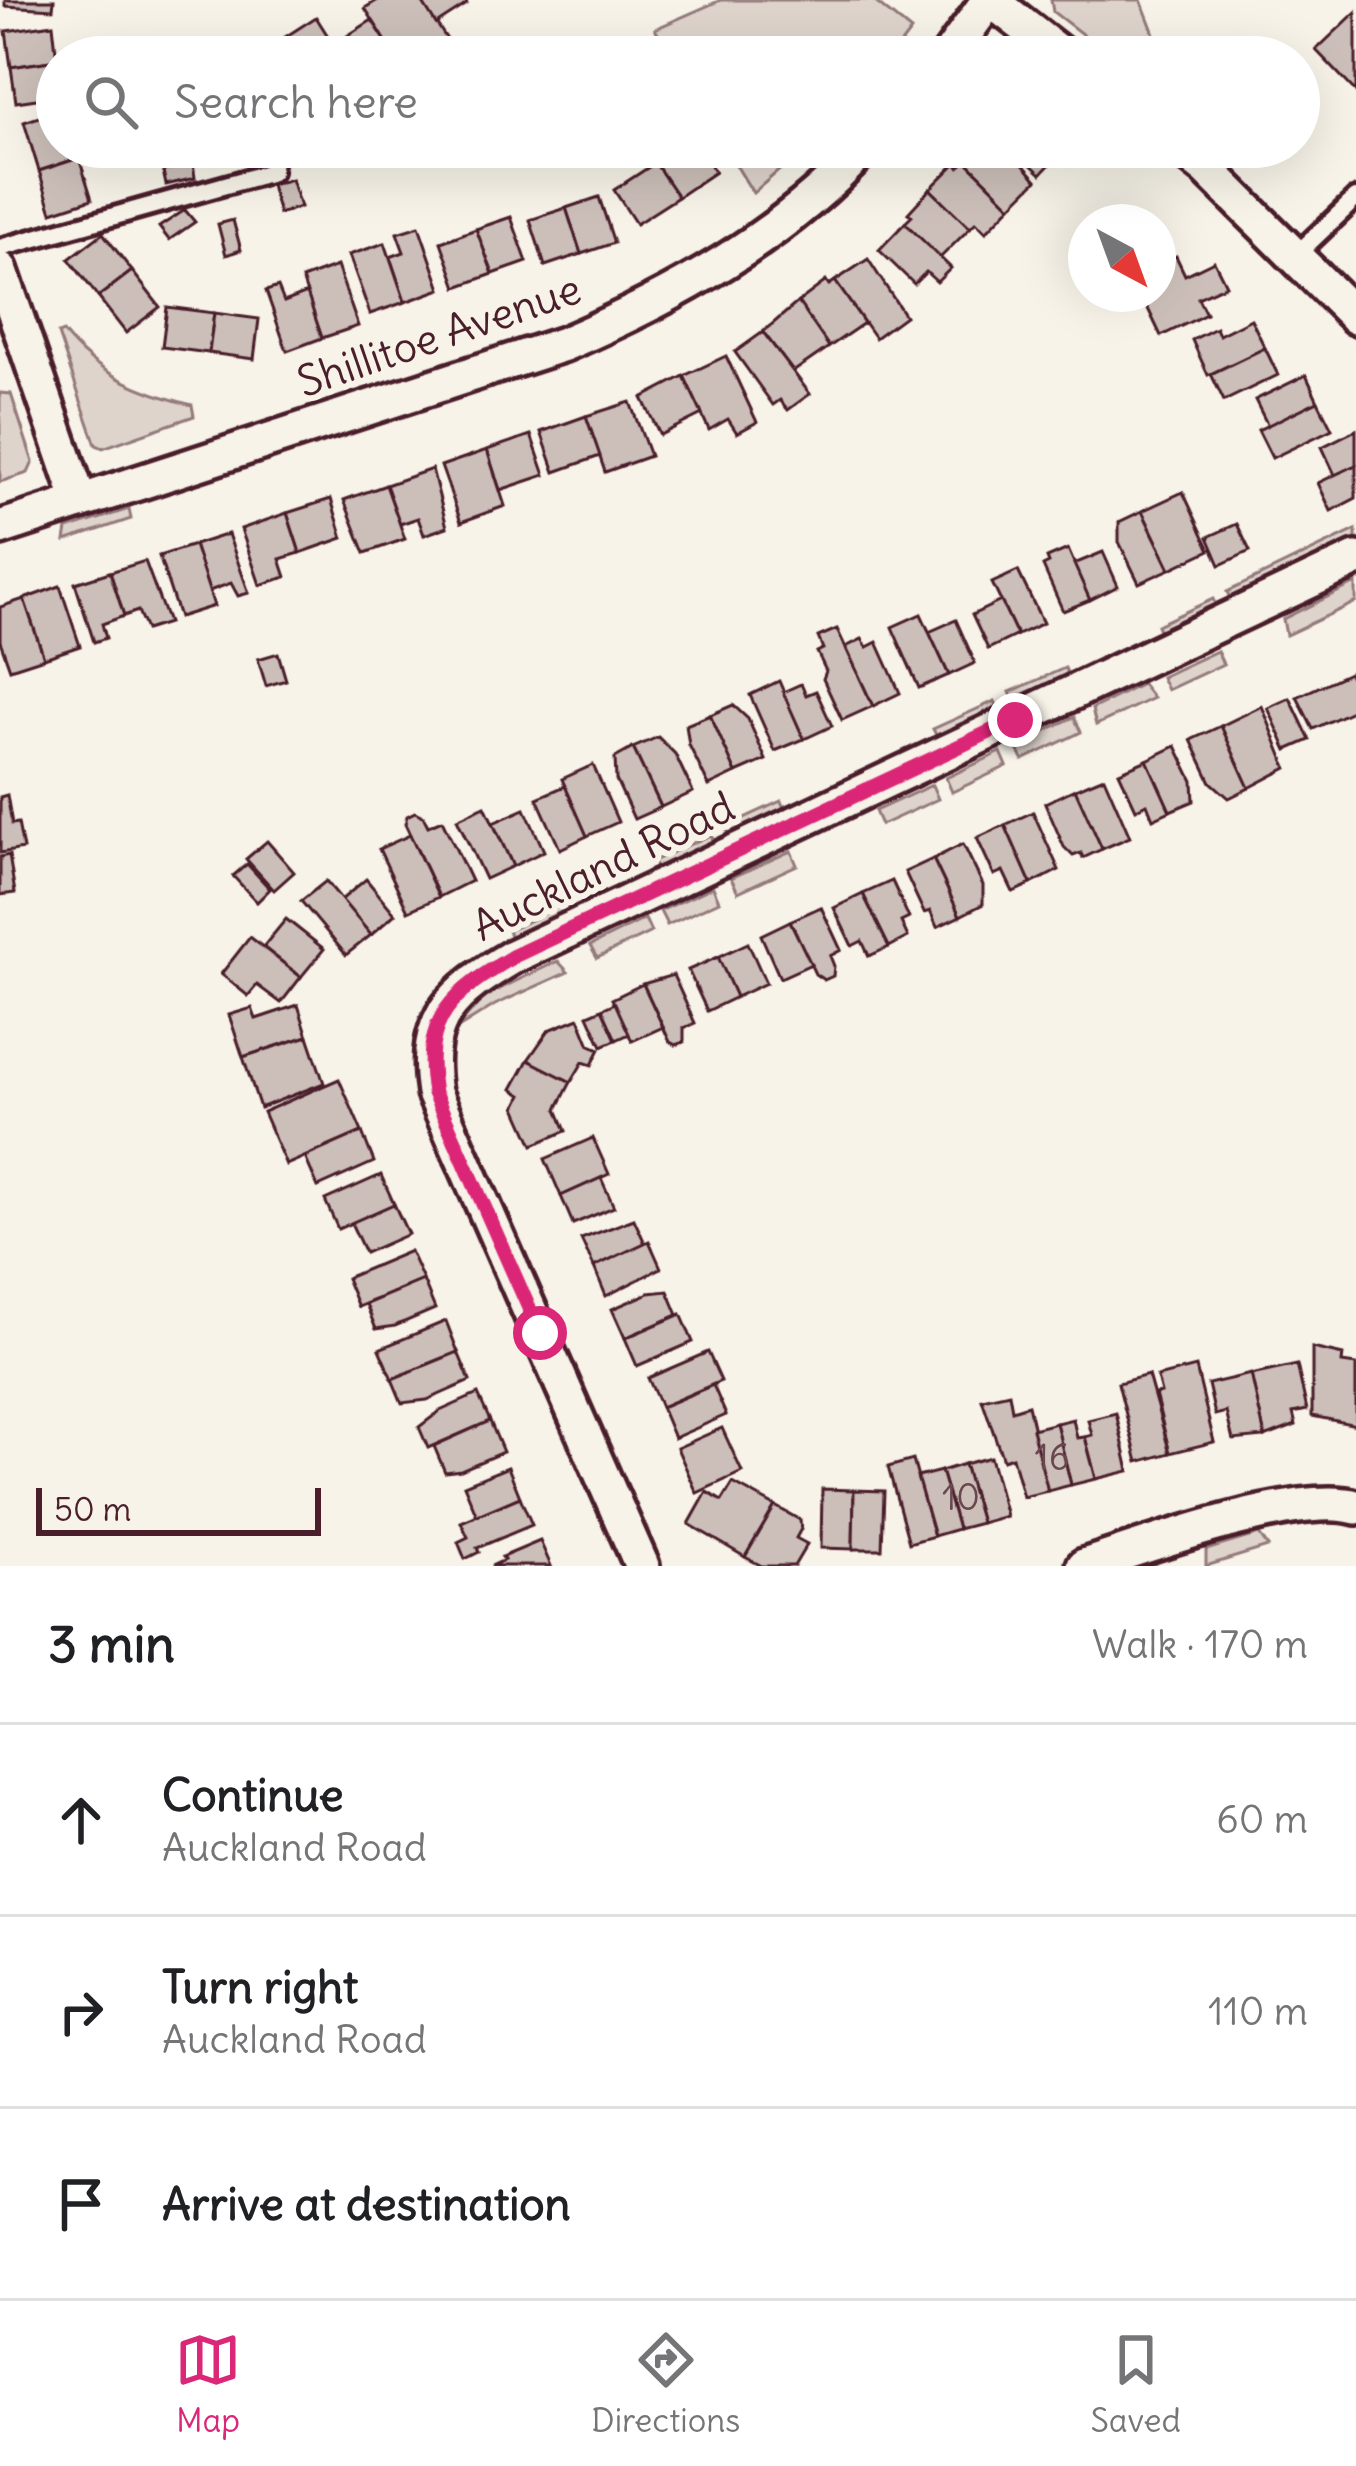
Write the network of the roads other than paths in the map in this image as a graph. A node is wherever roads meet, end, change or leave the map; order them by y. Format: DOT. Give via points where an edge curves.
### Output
graph roads {
  1 [pos="990,0"];
  2 [pos="963,36"];
  3 [pos="1037,36"];
  4 [pos="272,168"];
  5 [pos="846,168"];
  6 [pos="1206,168"];
  7 [pos="1356,198"];
  8 [pos="0,248"];
  9 [pos="1295,256"];
  10 [pos="0,269"];
  11 [pos="1356,317"];
  12 [pos="80,502"];
  13 [pos="0,528"];
  14 [pos="1356,559"];
  15 [pos="1356,1507"];
  16 [pos="643,1566"];
  17 [pos="1084,1566"];
  1 -- 2 [label="street"];
  1 -- 3 [label="street"];
  4 -- 8 [label="lane"];
  5 -- 12 [label="street, Shillitoe Avenue" via="741,252 629,316"];
  6 -- 9 [label="street"];
  7 -- 9 [label="lane"];
  9 -- 11 [label="street"];
  10 -- 12 [label="street"];
  12 -- 13 [label="street, Shillitoe Avenue"];
  14 -- 16 [label="street, Auckland Road" via="514,956 453,998 434,1029 434,1093"];
  15 -- 17 [label="street" via="1310,1502"];
}
